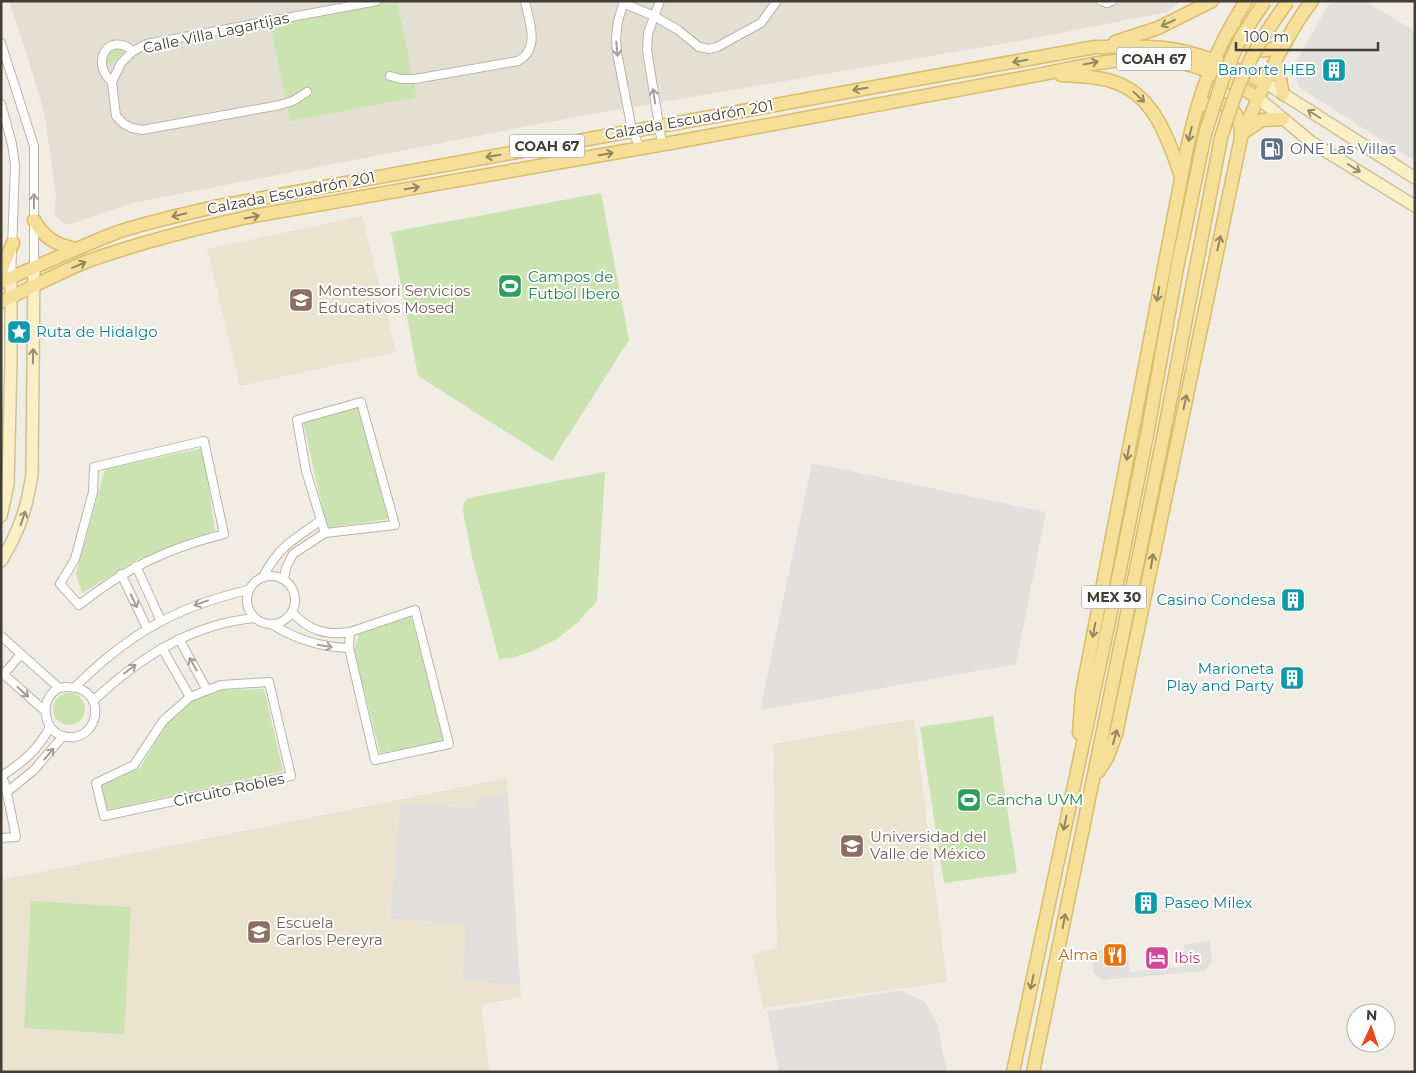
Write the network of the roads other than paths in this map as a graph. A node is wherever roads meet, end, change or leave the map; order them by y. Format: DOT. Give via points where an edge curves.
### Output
graph roads {
  1 [pos="333,1"];
  2 [pos="377,1"];
  3 [pos="525,1"];
  4 [pos="660,1"];
  5 [pos="776,1"];
  6 [pos="1101,1"];
  7 [pos="1112,1"];
  8 [pos="1212,1"];
  9 [pos="1246,1"];
  10 [pos="1264,1"];
  11 [pos="1288,1"];
  12 [pos="1312,1"];
  13 [pos="364,2"];
  14 [pos="624,2"];
  15 [pos="329,10"];
  16 [pos="654,16"];
  17 [pos="1236,16"];
  18 [pos="1286,42"];
  19 [pos="1,43"];
  20 [pos="1095,47"];
  21 [pos="133,51"];
  22 [pos="1276,62"];
  23 [pos="1211,65"];
  24 [pos="1043,74"];
  25 [pos="390,76"];
  26 [pos="112,82"];
  27 [pos="1266,83"];
  28 [pos="307,92"];
  29 [pos="1283,94"];
  30 [pos="1258,98"];
  31 [pos="1297,103"];
  32 [pos="1,104"];
  33 [pos="1195,110"];
  34 [pos="1284,120"];
  35 [pos="659,125"];
  36 [pos="632,130"];
  37 [pos="1243,135"];
  38 [pos="662,144"];
  39 [pos="640,148"];
  40 [pos="1182,177"];
  41 [pos="1415,178"];
  42 [pos="1415,206"];
  43 [pos="34,220"];
  44 [pos="13,242"];
  45 [pos="76,249"];
  46 [pos="34,267"];
  47 [pos="5,277"];
  48 [pos="34,285"];
  49 [pos="6,300"];
  50 [pos="1,516"];
  51 [pos="320,521"];
  52 [pos="324,533"];
  53 [pos="285,545"];
  54 [pos="293,554"];
  55 [pos="1,561"];
  56 [pos="136,566"];
  57 [pos="121,574"];
  58 [pos="262,577"];
  59 [pos="284,579"];
  60 [pos="248,590"];
  61 [pos="292,612"];
  62 [pos="255,618"];
  63 [pos="160,621"];
  64 [pos="271,624"];
  65 [pos="147,628"];
  66 [pos="312,629"];
  67 [pos="350,632"];
  68 [pos="1,636"];
  69 [pos="178,639"];
  70 [pos="305,641"];
  71 [pos="162,648"];
  72 [pos="349,648"];
  73 [pos="21,654"];
  74 [pos="3,673"];
  75 [pos="60,688"];
  76 [pos="74,688"];
  77 [pos="208,690"];
  78 [pos="190,697"];
  79 [pos="93,701"];
  80 [pos="45,711"];
  81 [pos="50,727"];
  82 [pos="63,736"];
  83 [pos="1079,758"];
  84 [pos="26,760"];
  85 [pos="34,770"];
  86 [pos="2,776"];
  87 [pos="1093,781"];
  88 [pos="7,792"];
  89 [pos="1,838"];
  90 [pos="1013,1072"];
  91 [pos="1033,1072"];
  1 -- 15 [label="street"];
  2 -- 13 [label="street, Calle Villa Lagartijas"];
  3 -- 25 [label="street" via="532,37 530,50 518,61 415,79"];
  4 -- 16 [label="street"];
  5 -- 16 [label="street" via="761,23 709,49 699,47"];
  6 -- 7 [label="street"];
  8 -- 20 [label="main road, one-way" via="1158,28"];
  9 -- 17 [label="main road"];
  10 -- 83 [label="main road, MEX 30, bridge" via="1241,37 1222,78 1205,134 1176,268 1118,579"];
  11 -- 87 [label="main road, MEX 30, bridge" via="1245,70 1221,138"];
  12 -- 18 [label="main road"];
  13 -- 15 [label="street, Calle Villa Lagartijas"];
  14 -- 16 [label="street"];
  14 -- 36 [label="street, one-way" via="616,38"];
  15 -- 21 [label="street, Calle Villa Lagartijas" via="147,44"];
  35 -- 16 [label="street, one-way" via="647,50"];
  17 -- 18 [label="main road" via="1240,36 1256,50 1277,49"];
  17 -- 23 [label="main road"];
  18 -- 22 [label="main road"];
  43 -- 19 [label="street, one-way" via="34,146"];
  20 -- 23 [label="main road, Calzada Escuadrón 201 / COAH 67" via="1165,48 1183,51"];
  20 -- 35 [label="main road, Calzada Escuadrón 201 / COAH 67, one-way"];
  21 -- 26 [label="street, Calle Villa Lagartijas" via="121,63"];
  21 -- 26 [label="street, Calle Villa Lagartijas" via="126,45 117,44 103,53 102,70"];
  22 -- 27 [label="main road"];
  22 -- 29 [label="main road"];
  24 -- 23 [label="main road, Calzada Escuadrón 201 / COAH 67, one-way" via="1096,62 1138,58"];
  23 -- 27 [label="main road, Calzada Escuadrón 201 / COAH 67"];
  23 -- 30 [label="main road, Calzada Escuadrón 201 / COAH 67"];
  23 -- 33 [label="main road"];
  24 -- 38 [label="main road, Calzada Escuadrón 201 / COAH 67"];
  24 -- 40 [label="main road, one-way" via="1101,78 1130,88 1156,116 1167,135"];
  26 -- 28 [label="street, Calle Villa Lagartijas" via="116,116 124,124 142,130 280,105"];
  27 -- 29 [label="street, COAH 67"];
  27 -- 30 [label="main road"];
  29 -- 31 [label="street, COAH 67"];
  30 -- 34 [label="street, COAH 67"];
  30 -- 37 [label="main road"];
  31 -- 34 [label="street"];
  41 -- 31 [label="street, COAH 67, one-way"];
  32 -- 44 [label="street" via="15,165"];
  33 -- 37 [label="main road" via="1206,104 1218,103 1229,107 1237,115"];
  33 -- 40 [label="main road, one-way"];
  34 -- 37 [label="main road" via="1262,120"];
  34 -- 42 [label="street, COAH 67, one-way" via="1312,142"];
  35 -- 36 [label="main road, Calzada Escuadrón 201 / COAH 67"];
  35 -- 38 [label="street"];
  36 -- 39 [label="street"];
  36 -- 45 [label="main road, Calzada Escuadrón 201 / COAH 67, one-way" via="219,206 120,232"];
  87 -- 37 [label="main road, one-way" via="1116,734"];
  38 -- 39 [label="main road, Calzada Escuadrón 201 / COAH 67"];
  48 -- 39 [label="main road, Calzada Escuadrón 201 / COAH 67, one-way" via="87,262 196,228"];
  40 -- 83 [label="main road, one-way" via="1082,693 1078,719"];
  43 -- 45 [label="main road" via="50,241"];
  43 -- 46 [label="street"];
  44 -- 47 [label="main road"];
  45 -- 46 [label="main road, Calzada Escuadrón 201 / COAH 67"];
  46 -- 47 [label="main road, Calzada Escuadrón 201 / COAH 67"];
  46 -- 48 [label="street"];
  47 -- 49 [label="street"];
  48 -- 49 [label="main road, Calzada Escuadrón 201 / COAH 67"];
  55 -- 48 [label="street, one-way" via="23,519 32,474"];
  49 -- 50 [label="street" via="11,362 8,484"];
  51 -- 52 [label="street"];
  51 -- 52 [label="street" via="306,471 297,420 361,402 395,525"];
  51 -- 53 [label="street"];
  52 -- 54 [label="street"];
  53 -- 54 [label="street"];
  53 -- 58 [label="street"];
  54 -- 59 [label="street"];
  56 -- 57 [label="street"];
  56 -- 57 [label="street" via="172,550 224,534 204,441 94,467 93,492 75,559 60,584 79,605"];
  56 -- 63 [label="street"];
  57 -- 65 [label="street, one-way"];
  58 -- 59 [label="street" via="270,575"];
  58 -- 60 [label="street"];
  59 -- 61 [label="street" via="295,598"];
  60 -- 62 [label="street" via="247,605"];
  60 -- 63 [label="street, one-way" via="217,597"];
  61 -- 64 [label="street" via="279,623"];
  61 -- 66 [label="street"];
  62 -- 64 [label="street"];
  62 -- 69 [label="street" via="227,622"];
  63 -- 65 [label="street"];
  64 -- 70 [label="street"];
  65 -- 76 [label="street" via="103,660"];
  66 -- 67 [label="street" via="331,634"];
  66 -- 70 [label="street"];
  67 -- 72 [label="street"];
  67 -- 72 [label="street" via="415,610 449,744 375,760"];
  68 -- 73 [label="street"];
  69 -- 71 [label="street"];
  77 -- 69 [label="street, one-way"];
  70 -- 72 [label="street, one-way"];
  71 -- 78 [label="street"];
  79 -- 71 [label="street, one-way" via="116,680"];
  73 -- 74 [label="street"];
  73 -- 75 [label="street"];
  74 -- 80 [label="street, one-way"];
  75 -- 76 [label="street"];
  75 -- 80 [label="street" via="51,696"];
  76 -- 79 [label="street" via="81,689"];
  77 -- 78 [label="street, Circuito Robles"];
  77 -- 78 [label="street, Circuito Robles" via="220,684 269,682 291,776 104,816 96,783 134,765 163,721"];
  79 -- 82 [label="street" via="96,717 87,731 80,736"];
  80 -- 81 [label="street"];
  81 -- 82 [label="street"];
  81 -- 84 [label="street"];
  85 -- 82 [label="street, one-way"];
  83 -- 90 [label="main road, MEX 30, one-way"];
  84 -- 85 [label="street"];
  84 -- 86 [label="street"];
  85 -- 88 [label="street"];
  86 -- 88 [label="street"];
  91 -- 87 [label="main road, MEX 30, one-way"];
  88 -- 89 [label="street" via="16,836"];
}
